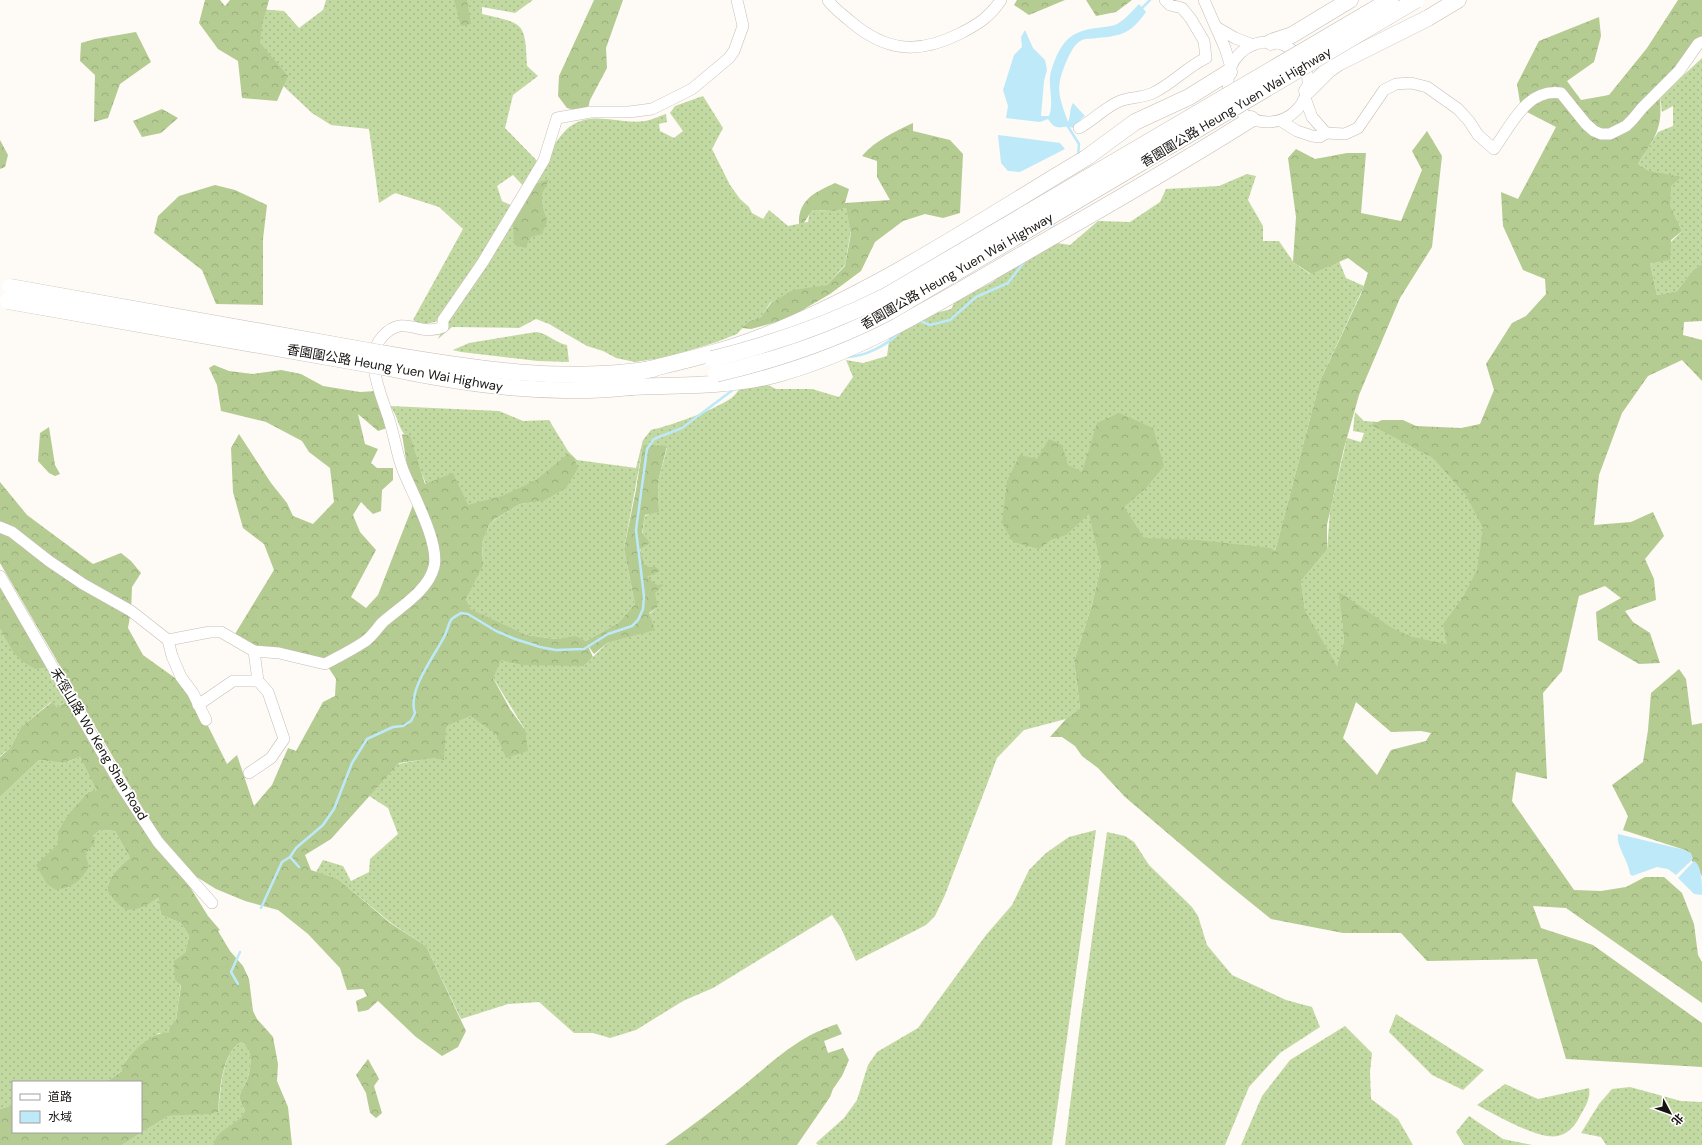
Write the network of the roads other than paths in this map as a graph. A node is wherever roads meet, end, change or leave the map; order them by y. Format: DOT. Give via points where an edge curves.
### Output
graph roads {
  1 [pos="737,0"];
  2 [pos="828,0"];
  3 [pos="1001,0"];
  4 [pos="1165,0"];
  5 [pos="1390,0"];
  6 [pos="1416,0"];
  7 [pos="1458,0"];
  8 [pos="1345,3"];
  9 [pos="1205,4"];
  10 [pos="1215,27"];
  11 [pos="1272,42"];
  12 [pos="1702,42"];
  13 [pos="1253,45"];
  14 [pos="1230,69"];
  15 [pos="1306,95"];
  16 [pos="1251,119"];
  17 [pos="1281,120"];
  18 [pos="1079,128"];
  19 [pos="1326,133"];
  20 [pos="5,293"];
  21 [pos="385,360"];
  22 [pos="715,367"];
  23 [pos="0,527"];
  24 [pos="0,576"];
  25 [pos="168,640"];
  26 [pos="254,651"];
  27 [pos="258,681"];
  28 [pos="198,706"];
  29 [pos="206,720"];
  30 [pos="248,773"];
  31 [pos="212,902"];
  1 -- 26 [label="street" via="744,26 734,51 692,89 652,109 591,112 557,118 544,160 483,262 443,320 443,327 426,331 403,324 382,337 375,348 374,369 377,383 403,470 413,490 434,550 434,567 425,583 365,641 325,664 278,653"];
  2 -- 3 [label="street" via="868,35 890,45 918,48 938,43 975,26 986,19"];
  4 -- 18 [label="street" via="1170,5 1182,8 1191,19 1204,41 1206,58 1152,94 1121,100"];
  5 -- 22 [label="highway, 香園圍公路 Heung Yuen Wai Highway, bridge" via="892,294 809,331 751,349"];
  6 -- 22 [label="highway, 香園圍公路 Heung Yuen Wai Highway, bridge" via="889,312 855,329 772,360"];
  7 -- 15 [label="highway" via="1328,70"];
  8 -- 11 [label="highway" via="1292,35"];
  9 -- 10 [label="street"];
  10 -- 13 [label="street"];
  10 -- 14 [label="street" via="1226,48"];
  11 -- 13 [label="street"];
  11 -- 15 [label="street" via="1288,47 1300,58 1307,74"];
  12 -- 19 [label="street" via="1634,120 1610,134 1594,131 1561,93 1551,92 1540,94 1528,101 1494,149 1478,135 1458,109 1427,87 1411,83 1396,84 1384,90 1362,123 1352,132"];
  13 -- 14 [label="street" via="1239,54"];
  14 -- 16 [label="street" via="1228,88 1233,103"];
  14 -- 22 [label="highway" via="1189,97 1134,122 1061,173 866,288 782,328 740,344"];
  15 -- 17 [label="street" via="1299,108"];
  15 -- 19 [label="street" via="1312,117"];
  16 -- 17 [label="street" via="1261,122"];
  16 -- 22 [label="highway" via="873,339 822,360 777,374 742,381"];
  17 -- 19 [label="street" via="1306,134 1320,137"];
  20 -- 21 [label="highway, 香園圍公路 Heung Yuen Wai Highway, bridge"];
  21 -- 22 [label="highway, 香園圍公路 Heung Yuen Wai Highway" via="522,373 569,374"];
  21 -- 22 [label="highway, 香園圍公路 Heung Yuen Wai Highway" via="455,381 514,388 580,390 630,387"];
  23 -- 25 [label="street" via="12,532 83,584 131,611"];
  24 -- 31 [label="street, 禾徑山路 Wo Keng Shan Road" via="122,787 154,836"];
  25 -- 26 [label="street" via="221,632"];
  25 -- 28 [label="street" via="181,678 193,693"];
  26 -- 27 [label="street"];
  27 -- 28 [label="street" via="233,681"];
  27 -- 30 [label="street" via="268,692 284,739 272,758"];
  28 -- 29 [label="street"];
}
